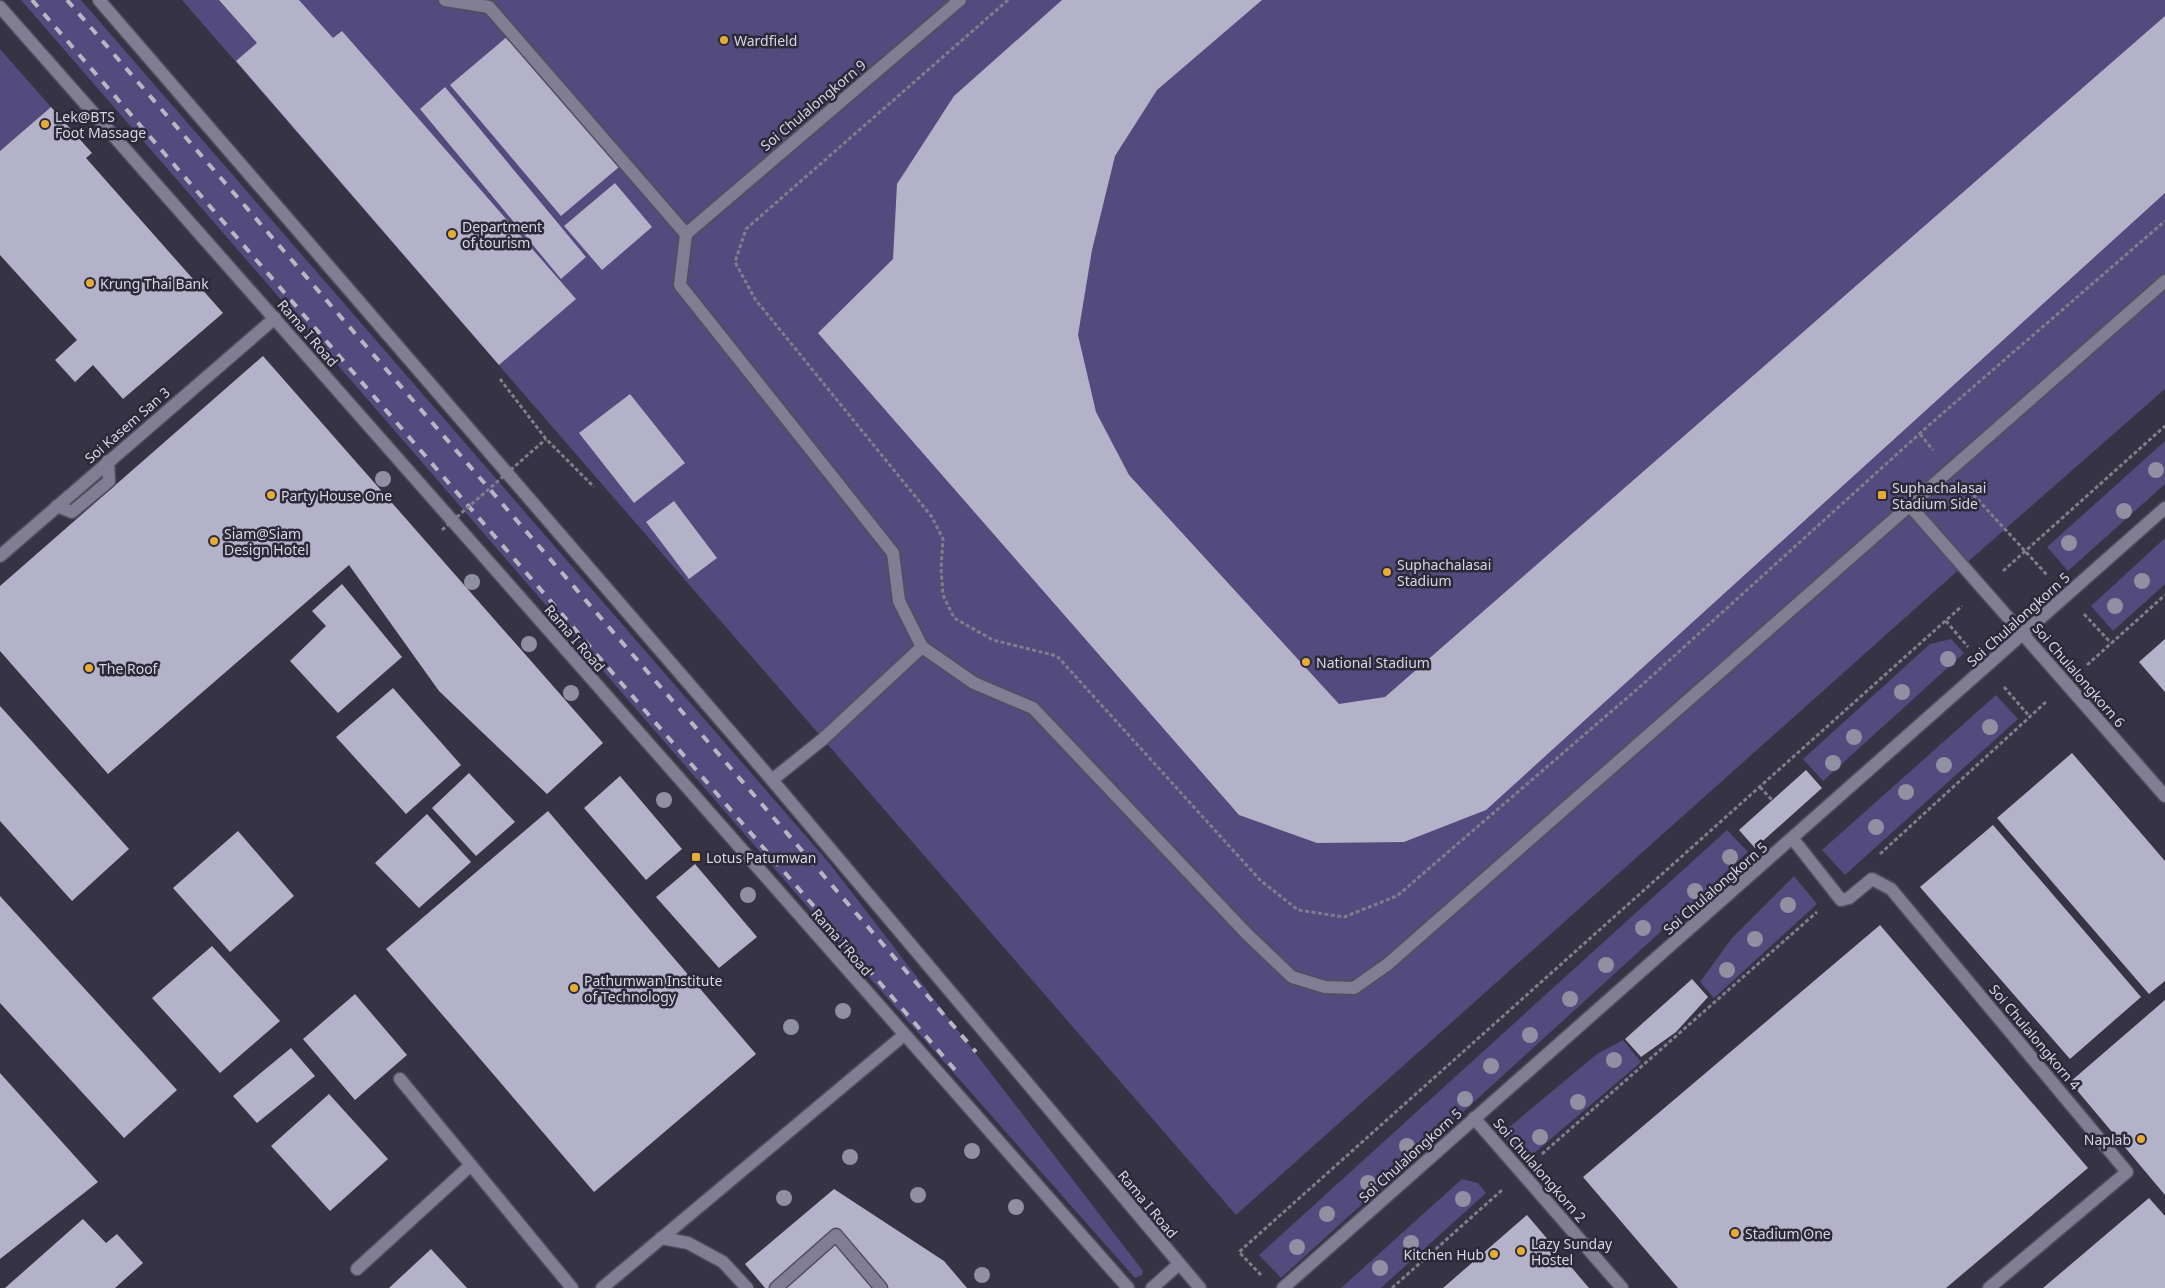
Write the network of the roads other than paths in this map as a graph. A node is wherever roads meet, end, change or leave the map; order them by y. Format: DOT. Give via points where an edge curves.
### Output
graph roads {
  1 [pos="99,0"];
  2 [pos="445,0"];
  3 [pos="960,0"];
  4 [pos="0,7"];
  5 [pos="686,234"];
  6 [pos="2165,281"];
  7 [pos="274,318"];
  8 [pos="1911,506"];
  9 [pos="2165,508"];
  10 [pos="0,556"];
  11 [pos="2023,634"];
  12 [pos="922,647"];
  13 [pos="772,780"];
  14 [pos="2165,796"];
  15 [pos="1793,839"];
  16 [pos="904,1035"];
  17 [pos="400,1078"];
  18 [pos="1474,1118"];
  19 [pos="471,1165"];
  20 [pos="661,1238"];
  21 [pos="1179,1264"];
  22 [pos="357,1269"];
  23 [pos="572,1288"];
  24 [pos="602,1288"];
  25 [pos="747,1288"];
  26 [pos="776,1288"];
  27 [pos="881,1288"];
  28 [pos="1128,1288"];
  29 [pos="1152,1288"];
  30 [pos="1200,1288"];
  31 [pos="1284,1288"];
  32 [pos="1622,1288"];
  33 [pos="1989,1288"];
  1 -- 13 [label="street, Rama I Road"];
  2 -- 5 [label="street" via="489,7"];
  3 -- 5 [label="street, Soi Chulalongkorn 9"];
  4 -- 7 [label="street, Rama I Road"];
  5 -- 12 [label="street" via="680,285 893,553 899,601"];
  6 -- 8 [label="street"];
  7 -- 10 [label="street, Soi Kasem San 3"];
  7 -- 16 [label="street, Rama I Road"];
  8 -- 11 [label="street, Soi Chulalongkorn 6"];
  8 -- 12 [label="street" via="1388,964 1354,988 1325,987 1292,977 1246,933 1033,708 974,682"];
  9 -- 11 [label="street, Soi Chulalongkorn 5"];
  11 -- 14 [label="street, Soi Chulalongkorn 6"];
  11 -- 15 [label="street, Soi Chulalongkorn 5"];
  12 -- 13 [label="street" via="823,739"];
  13 -- 21 [label="street, Rama I Road"];
  15 -- 18 [label="street, Soi Chulalongkorn 5"];
  15 -- 33 [label="street, Soi Chulalongkorn 4" via="1841,900 1849,898 1872,878 1891,889 2128,1172"];
  16 -- 20 [label="street"];
  16 -- 28 [label="street, Rama I Road"];
  17 -- 19 [label="street"];
  18 -- 31 [label="street, Soi Chulalongkorn 5"];
  18 -- 32 [label="street, Soi Chulalongkorn 2"];
  19 -- 22 [label="street"];
  19 -- 23 [label="street"];
  20 -- 24 [label="street"];
  20 -- 25 [label="street" via="688,1242 723,1262"];
  21 -- 29 [label="street"];
  21 -- 30 [label="street, Rama I Road"];
  26 -- 27 [label="street" via="836,1235"];
}
